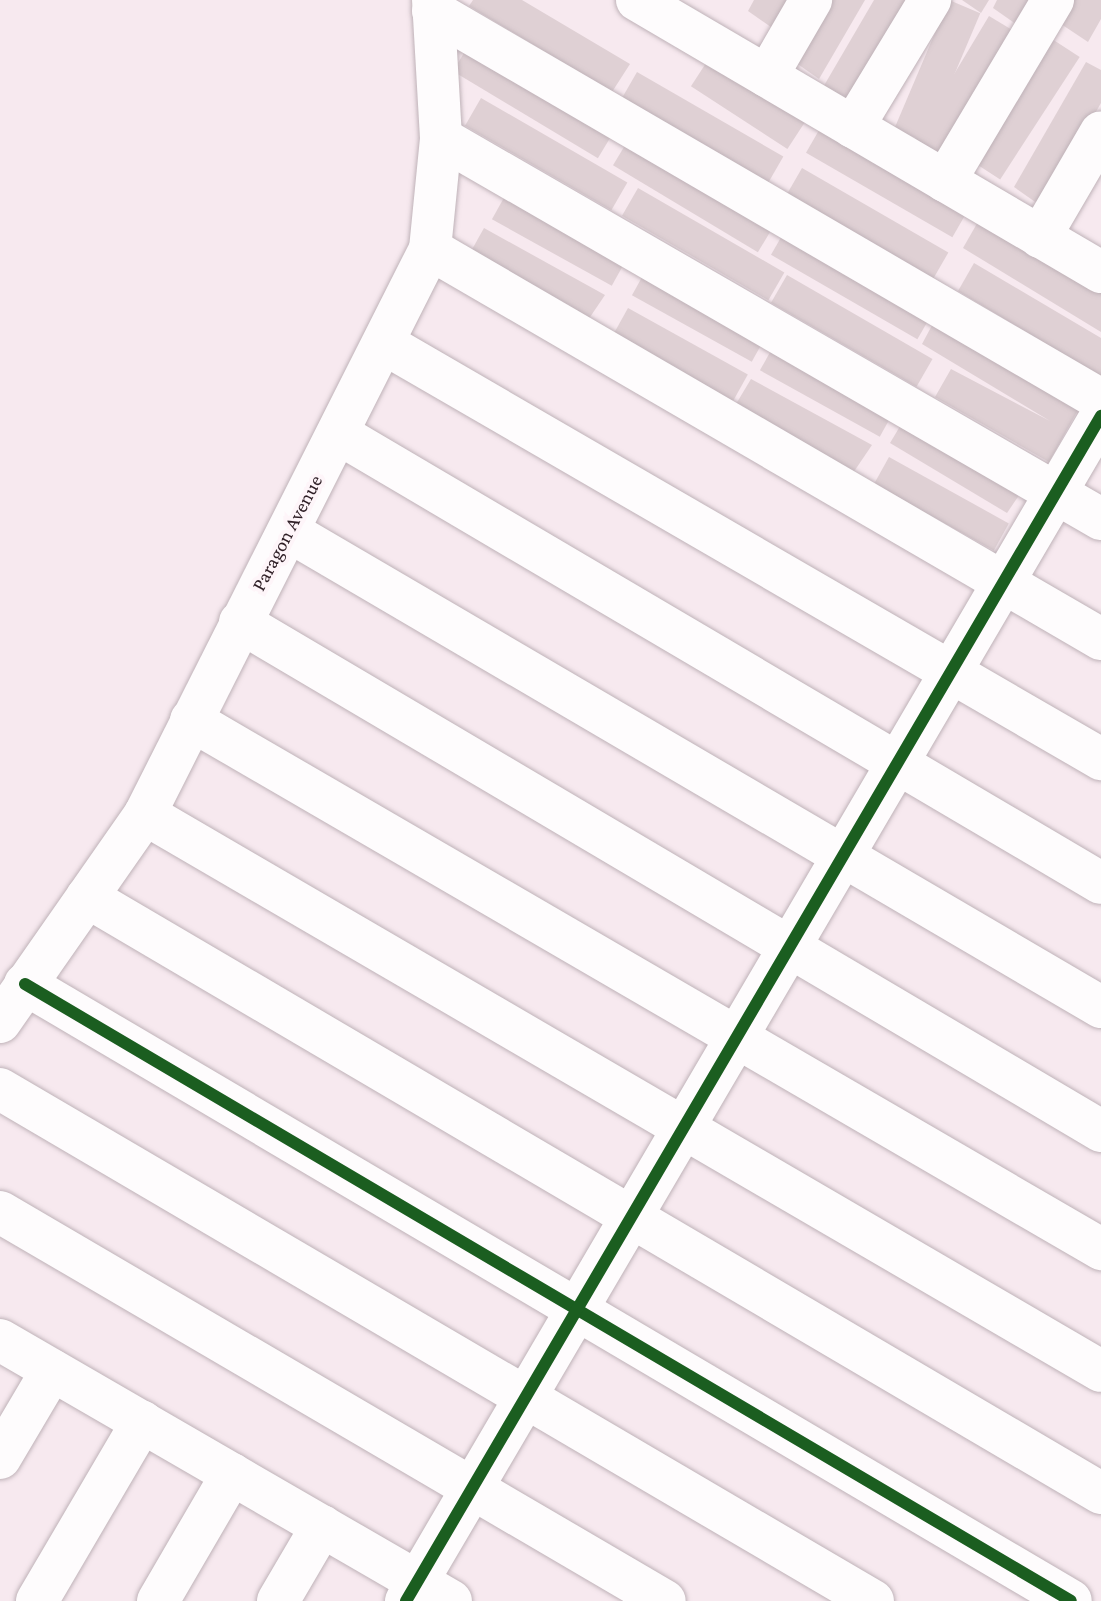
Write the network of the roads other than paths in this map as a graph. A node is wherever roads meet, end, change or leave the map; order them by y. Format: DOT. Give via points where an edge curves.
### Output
graph roads {
  1 [pos="637,0"];
  2 [pos="811,0"];
  3 [pos="930,0"];
  4 [pos="1053,0"];
  5 [pos="433,6"];
  6 [pos="682,12"];
  7 [pos="767,76"];
  8 [pos="853,127"];
  9 [pos="441,138"];
  10 [pos="1100,138"];
  11 [pos="945,181"];
  12 [pos="1040,237"];
  13 [pos="430,249"];
  14 [pos="1101,272"];
  15 [pos="385,344"];
  16 [pos="1101,400"];
  17 [pos="1101,416"];
  18 [pos="339,434"];
  19 [pos="1056,493"];
  20 [pos="1101,519"];
  21 [pos="290,532"];
  22 [pos="1004,582"];
  23 [pos="240,622"];
  24 [pos="1101,639"];
  25 [pos="951,672"];
  26 [pos="191,720"];
  27 [pos="1101,759"];
  28 [pos="896,765"];
  29 [pos="145,814"];
  30 [pos="842,858"];
  31 [pos="1101,883"];
  32 [pos="87,897"];
  33 [pos="788,950"];
  34 [pos="8,1006"];
  35 [pos="1101,1007"];
  36 [pos="737,1037"];
  37 [pos="0,1089"];
  38 [pos="683,1128"];
  39 [pos="1101,1131"];
  40 [pos="0,1212"];
  41 [pos="631,1217"];
  42 [pos="1101,1249"];
  43 [pos="577,1310"];
  44 [pos="0,1340"];
  45 [pos="52,1370"];
  46 [pos="1101,1371"];
  47 [pos="525,1397"];
  48 [pos="142,1422"];
  49 [pos="0,1458"];
  50 [pos="232,1474"];
  51 [pos="472,1488"];
  52 [pos="1101,1493"];
  53 [pos="322,1526"];
  54 [pos="425,1595"];
  55 [pos="37,1601"];
  56 [pos="158,1601"];
  57 [pos="278,1601"];
  58 [pos="665,1601"];
  59 [pos="873,1601"];
  60 [pos="1071,1601"];
  1 -- 6 [label="street"];
  2 -- 7 [label="street"];
  3 -- 8 [label="street"];
  4 -- 11 [label="street"];
  5 -- 9 [label="street, Paragon Avenue"];
  5 -- 16 [label="street"];
  6 -- 7 [label="street"];
  7 -- 8 [label="street"];
  8 -- 11 [label="street"];
  9 -- 13 [label="street, Paragon Avenue"];
  9 -- 19 [label="street"];
  10 -- 12 [label="street"];
  11 -- 12 [label="street"];
  12 -- 14 [label="street"];
  13 -- 15 [label="street, Paragon Avenue"];
  13 -- 22 [label="street"];
  15 -- 18 [label="street, Paragon Avenue"];
  15 -- 25 [label="street"];
  17 -- 19 [label="street"];
  18 -- 21 [label="street, Paragon Avenue"];
  18 -- 28 [label="street"];
  19 -- 20 [label="street"];
  19 -- 22 [label="street"];
  21 -- 23 [label="street, Paragon Avenue"];
  21 -- 30 [label="street"];
  22 -- 24 [label="street"];
  22 -- 25 [label="street"];
  23 -- 26 [label="street, Paragon Avenue"];
  23 -- 33 [label="street"];
  25 -- 27 [label="street"];
  25 -- 28 [label="street"];
  26 -- 29 [label="street, Paragon Avenue"];
  26 -- 36 [label="street"];
  28 -- 30 [label="street"];
  28 -- 31 [label="street"];
  29 -- 32 [label="street, Paragon Avenue"];
  29 -- 38 [label="street"];
  30 -- 33 [label="street"];
  30 -- 35 [label="street"];
  32 -- 34 [label="street, Paragon Avenue"];
  32 -- 41 [label="street"];
  33 -- 36 [label="street"];
  33 -- 39 [label="street"];
  34 -- 43 [label="street"];
  36 -- 38 [label="street"];
  36 -- 42 [label="street"];
  37 -- 47 [label="street"];
  38 -- 41 [label="street"];
  38 -- 46 [label="street"];
  40 -- 51 [label="street"];
  41 -- 43 [label="street"];
  41 -- 52 [label="street"];
  43 -- 47 [label="street"];
  43 -- 60 [label="street"];
  44 -- 45 [label="street"];
  45 -- 48 [label="street"];
  45 -- 49 [label="street"];
  47 -- 51 [label="street"];
  47 -- 59 [label="street"];
  48 -- 50 [label="street"];
  48 -- 55 [label="street"];
  50 -- 53 [label="street"];
  50 -- 56 [label="street"];
  51 -- 54 [label="street"];
  51 -- 58 [label="street"];
  53 -- 54 [label="street"];
  53 -- 57 [label="street"];
}
